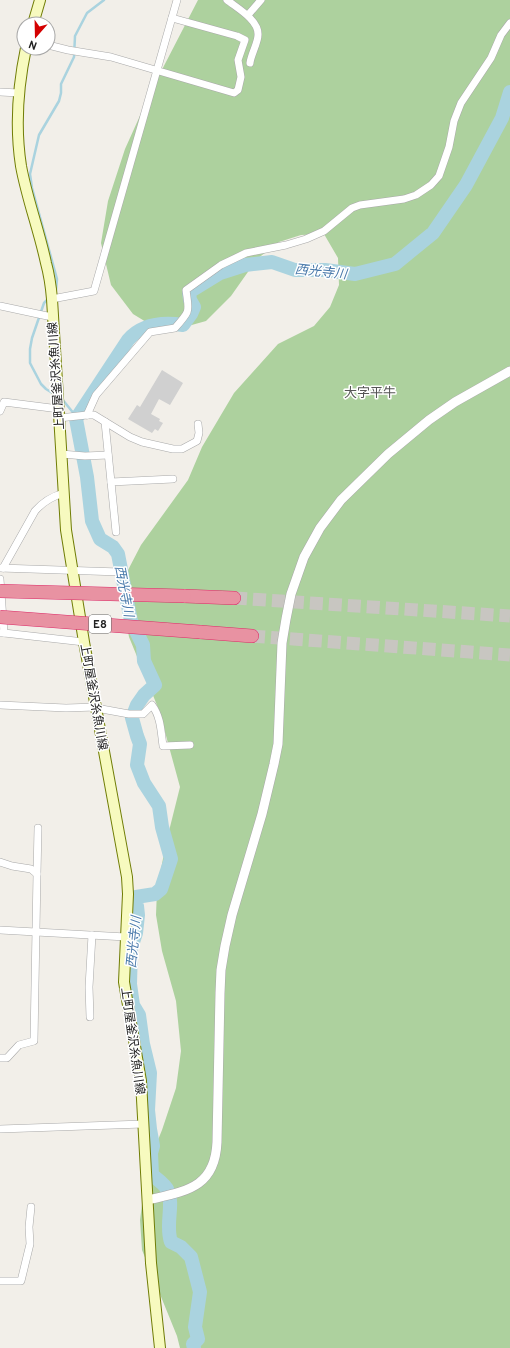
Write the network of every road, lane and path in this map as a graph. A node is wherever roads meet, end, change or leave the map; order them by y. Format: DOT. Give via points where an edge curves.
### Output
graph roads {
  1 [pos="40,0"];
  2 [pos="177,0"];
  3 [pos="227,0"];
  4 [pos="261,0"];
  5 [pos="248,15"];
  6 [pos="35,16"];
  7 [pos="172,18"];
  8 [pos="510,23"];
  9 [pos="56,47"];
  10 [pos="25,56"];
  11 [pos="250,63"];
  12 [pos="157,71"];
  13 [pos="0,92"];
  14 [pos="19,93"];
  15 [pos="52,299"];
  16 [pos="0,306"];
  17 [pos="52,317"];
  18 [pos="510,372"];
  19 [pos="0,411"];
  20 [pos="59,414"];
  21 [pos="86,414"];
  22 [pos="105,422"];
  23 [pos="198,424"];
  24 [pos="61,454"];
  25 [pos="108,455"];
  26 [pos="173,479"];
  27 [pos="111,482"];
  28 [pos="64,493"];
  29 [pos="116,532"];
  30 [pos="2,568"];
  31 [pos="72,571"];
  32 [pos="120,572"];
  33 [pos="0,579"];
  34 [pos="0,591"];
  35 [pos="234,598"];
  36 [pos="0,617"];
  37 [pos="2,633"];
  38 [pos="252,636"];
  39 [pos="84,642"];
  40 [pos="0,705"];
  41 [pos="96,707"];
  42 [pos="190,745"];
  43 [pos="38,828"];
  44 [pos="0,862"];
  45 [pos="37,874"];
  46 [pos="0,930"];
  47 [pos="36,932"];
  48 [pos="92,935"];
  49 [pos="126,936"];
  50 [pos="90,1017"];
  51 [pos="0,1058"];
  52 [pos="143,1124"];
  53 [pos="0,1129"];
  54 [pos="148,1200"];
  55 [pos="31,1207"];
  56 [pos="0,1281"];
  57 [pos="160,1348"];
  1 -- 6 [label="main road"];
  2 -- 7 [label="street"];
  3 -- 5 [label="street"];
  4 -- 5 [label="street"];
  5 -- 11 [label="street" via="256,26 258,35"];
  7 -- 12 [label="street"];
  7 -- 12 [label="street" via="245,40 238,60 241,78 238,90 234,93"];
  8 -- 21 [label="street" via="501,35 491,58 461,103 439,176 431,185 404,200 352,208 324,230 306,239 246,253 201,278 186,290 188,314 175,328 150,332 96,395"];
  9 -- 12 [label="street" via="111,57"];
  10 -- 14 [label="main road, 上町屋釜沢糸魚川線"];
  12 -- 15 [label="street" via="94,291"];
  13 -- 14 [label="street"];
  14 -- 15 [label="main road, 上町屋釜沢糸魚川線" via="21,164 47,263"];
  15 -- 17 [label="main road, 上町屋釜沢糸魚川線"];
  16 -- 17 [label="street"];
  17 -- 20 [label="main road, 上町屋釜沢糸魚川線"];
  18 -- 54 [label="street" via="454,402 388,454 341,500 320,528 304,557 291,594 282,643 278,744 262,814 232,915 224,952 220,993 215,1159 208,1174 194,1186"];
  19 -- 20 [label="street" via="4,402"];
  20 -- 21 [label="street"];
  20 -- 24 [label="main road, 上町屋釜沢糸魚川線"];
  21 -- 22 [label="street" via="94,415"];
  22 -- 23 [label="street" via="142,442 178,449 197,441"];
  22 -- 25 [label="street"];
  24 -- 25 [label="street"];
  24 -- 28 [label="main road, 上町屋釜沢糸魚川線"];
  25 -- 27 [label="street"];
  26 -- 27 [label="street"];
  27 -- 29 [label="street"];
  28 -- 30 [label="street" via="56,495 35,511"];
  28 -- 31 [label="main road, 上町屋釜沢糸魚川線"];
  30 -- 31 [label="street"];
  31 -- 32 [label="street"];
  31 -- 39 [label="main road, 上町屋釜沢糸魚川線"];
  33 -- 37 [label="street"];
  34 -- 35 [label="highway, bridge"];
  36 -- 38 [label="highway, E8, bridge"];
  37 -- 39 [label="street"];
  39 -- 41 [label="main road, 上町屋釜沢糸魚川線"];
  40 -- 41 [label="street"];
  41 -- 42 [label="street" via="142,714 152,705 157,711 163,746"];
  41 -- 49 [label="main road, 上町屋釜沢糸魚川線" via="127,877"];
  43 -- 45 [label="street"];
  44 -- 45 [label="street" via="31,869"];
  45 -- 47 [label="street"];
  46 -- 47 [label="street"];
  47 -- 48 [label="street"];
  47 -- 51 [label="street" via="34,1041 19,1045 7,1058"];
  48 -- 49 [label="street"];
  48 -- 50 [label="street"];
  49 -- 52 [label="main road, 上町屋釜沢糸魚川線" via="124,982 141,1080"];
  52 -- 53 [label="street"];
  52 -- 54 [label="main road, 上町屋釜沢糸魚川線"];
  54 -- 57 [label="main road, 上町屋釜沢糸魚川線"];
  55 -- 56 [label="street" via="30,1244 21,1281"];
}
